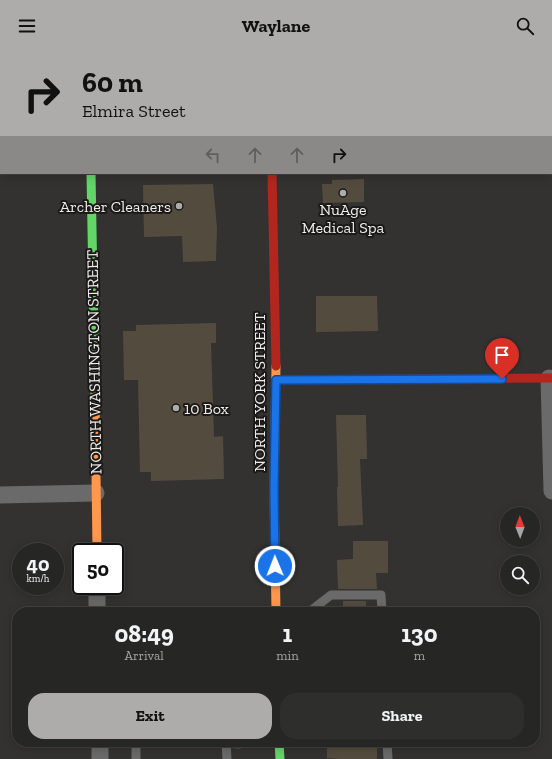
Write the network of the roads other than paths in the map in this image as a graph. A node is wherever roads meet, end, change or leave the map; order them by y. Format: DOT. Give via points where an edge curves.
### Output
graph roads {
  1 [pos="92,174"];
  2 [pos="272,174"];
  3 [pos="550,378"];
  4 [pos="276,380"];
  5 [pos="552,491"];
  6 [pos="96,493"];
  7 [pos="0,495"];
  8 [pos="97,543"];
  9 [pos="97,595"];
  10 [pos="97,607"];
  11 [pos="276,607"];
  12 [pos="315,607"];
  13 [pos="382,607"];
  14 [pos="100,747"];
  15 [pos="136,747"];
  16 [pos="226,747"];
  17 [pos="279,747"];
  18 [pos="387,747"];
  19 [pos="100,759"];
  20 [pos="136,759"];
  21 [pos="227,759"];
  22 [pos="280,759"];
  23 [pos="388,759"];
  1 -- 6 [label="street, NORTH WASHINGTON STREET"];
  2 -- 4 [label="street, NORTH YORK STREET"];
  3 -- 4 [label="street"];
  3 -- 5 [label="street"];
  4 -- 11 [label="street, NORTH YORK STREET"];
  6 -- 7 [label="street"];
  6 -- 8 [label="street, NORTH WASHINGTON STREET"];
  9 -- 10 [label="street"];
  12 -- 13 [label="lane" via="331,595 381,595"];
  14 -- 19 [label="street"];
  15 -- 20 [label="lane"];
  16 -- 21 [label="lane"];
  17 -- 22 [label="street"];
  18 -- 23 [label="lane"];
}
